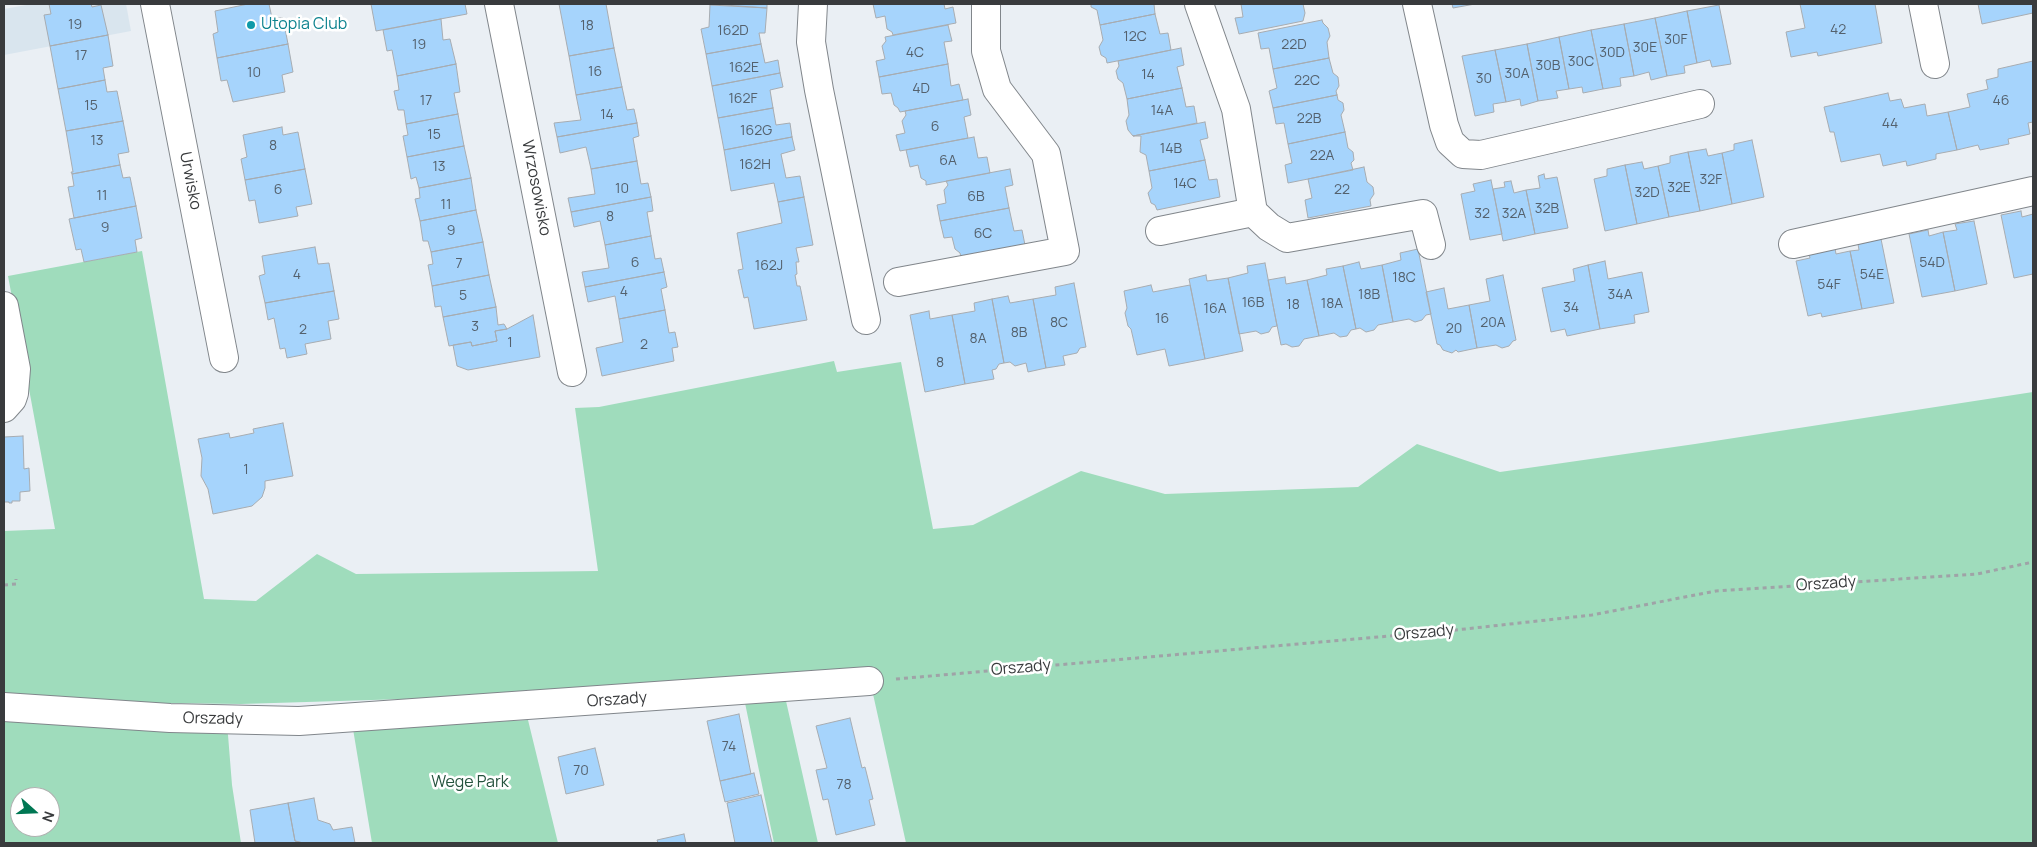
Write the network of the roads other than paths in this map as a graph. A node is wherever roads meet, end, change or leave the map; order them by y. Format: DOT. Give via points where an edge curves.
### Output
graph roads {
  1 [pos="156,4"];
  2 [pos="499,4"];
  3 [pos="813,4"];
  4 [pos="986,4"];
  5 [pos="1199,4"];
  6 [pos="1417,4"];
  7 [pos="1923,4"];
  8 [pos="1935,64"];
  9 [pos="1700,104"];
  10 [pos="2033,191"];
  11 [pos="1253,212"];
  12 [pos="1160,231"];
  13 [pos="1793,244"];
  14 [pos="1431,245"];
  15 [pos="898,282"];
  16 [pos="4,306"];
  17 [pos="866,320"];
  18 [pos="224,358"];
  19 [pos="572,372"];
  20 [pos="4,408"];
  21 [pos="869,681"];
  22 [pos="4,707"];
  1 -- 18 [label="street, Urwisko"];
  2 -- 19 [label="street, Wrzosowisko"];
  3 -- 17 [label="street" via="811,42 819,90"];
  4 -- 15 [label="street" via="986,51 997,89 1046,154 1065,251"];
  5 -- 11 [label="street" via="1236,109"];
  6 -- 9 [label="street" via="1444,125 1450,142 1463,154 1481,155"];
  7 -- 8 [label="street"];
  10 -- 13 [label="street"];
  11 -- 12 [label="street"];
  11 -- 14 [label="street" via="1287,238 1423,214"];
  16 -- 20 [label="street" via="16,369 12,400"];
  21 -- 22 [label="street, Orszady" via="299,721 170,718"];
}
